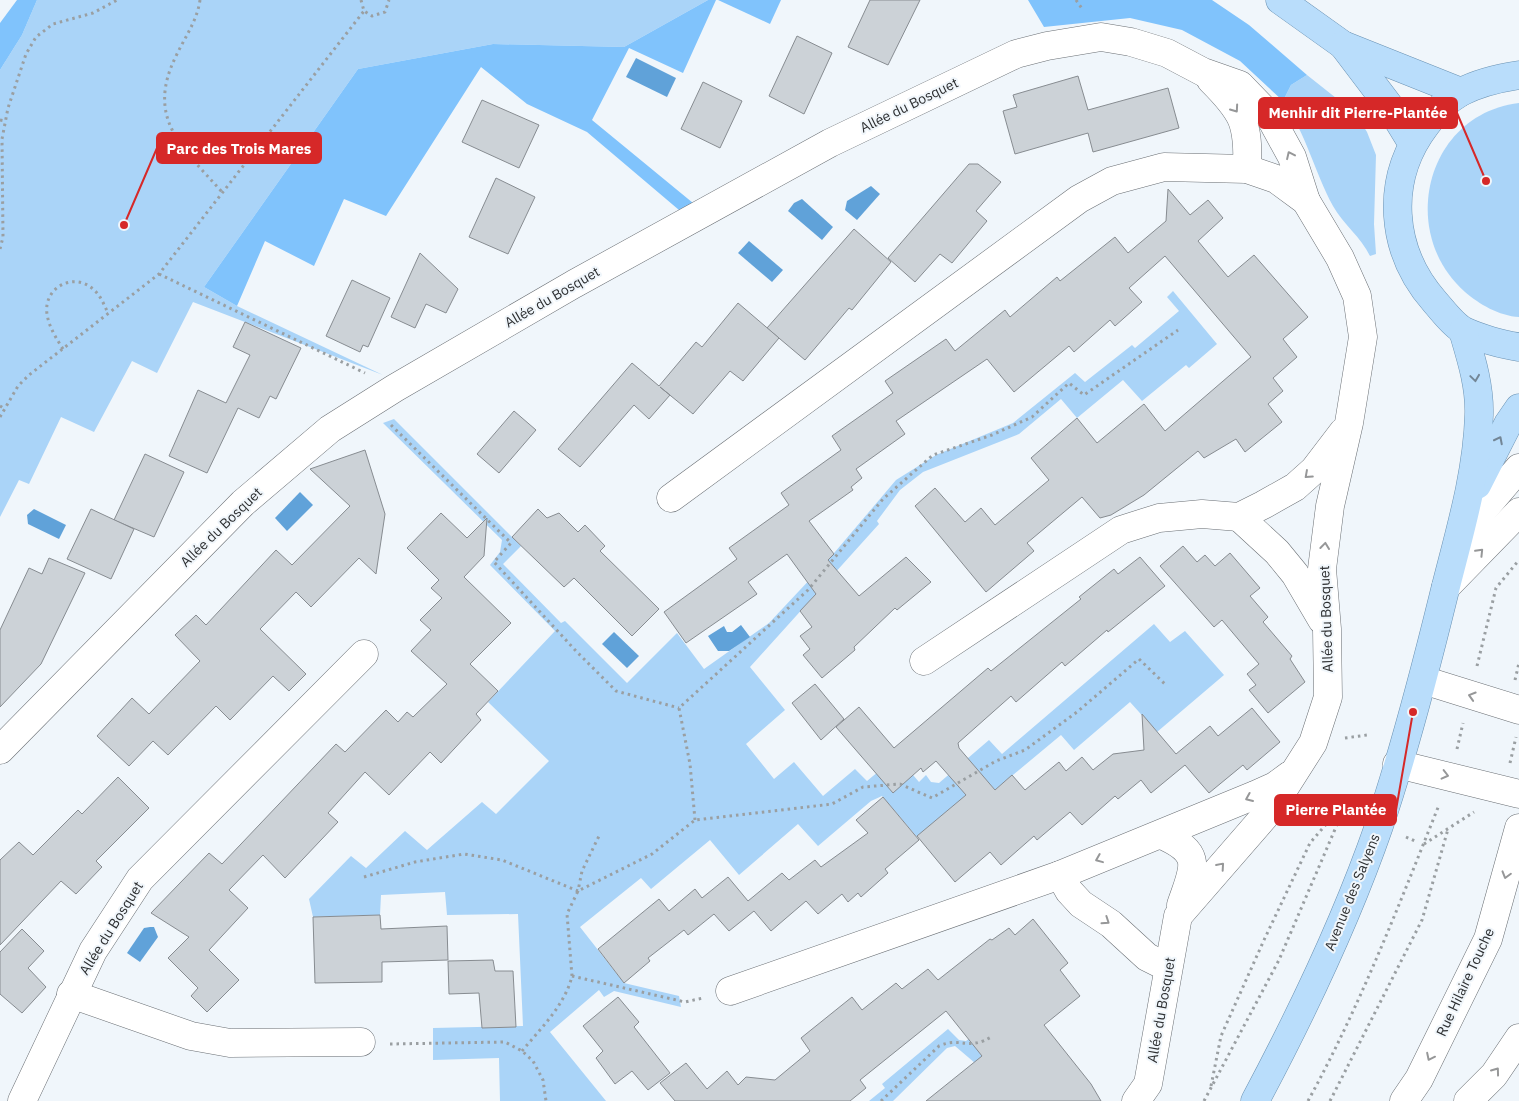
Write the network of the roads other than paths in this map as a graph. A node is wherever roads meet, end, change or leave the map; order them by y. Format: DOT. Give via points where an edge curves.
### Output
graph roads {
  1 [pos="1280,0"];
  2 [pos="1343,45"];
  3 [pos="1203,72"];
  4 [pos="1519,75"];
  5 [pos="1460,92"];
  6 [pos="1412,143"];
  7 [pos="1247,169"];
  8 [pos="1306,201"];
  9 [pos="1464,331"];
  10 [pos="1519,346"];
  11 [pos="1519,408"];
  12 [pos="1349,423"];
  13 [pos="1519,468"];
  14 [pos="671,498"];
  15 [pos="1470,500"];
  16 [pos="1519,512"];
  17 [pos="1239,517"];
  18 [pos="1460,537"];
  19 [pos="1446,587"];
  20 [pos="1327,630"];
  21 [pos="364,654"];
  22 [pos="924,661"];
  23 [pos="1423,680"];
  24 [pos="1518,697"];
  25 [pos="0,750"];
  26 [pos="1397,764"];
  27 [pos="1291,773"];
  28 [pos="1519,794"];
  29 [pos="1519,828"];
  30 [pos="1162,835"];
  31 [pos="1060,875"];
  32 [pos="1178,916"];
  33 [pos="1167,967"];
  34 [pos="730,991"];
  35 [pos="71,994"];
  36 [pos="1519,1038"];
  37 [pos="361,1042"];
  38 [pos="22,1101"];
  39 [pos="1136,1101"];
  40 [pos="1255,1101"];
  41 [pos="1404,1101"];
  42 [pos="1468,1101"];
  1 -- 2 [label="main road"];
  2 -- 5 [label="main road"];
  2 -- 6 [label="main road" via="1390,107"];
  3 -- 7 [label="street, Allée du Bosquet, one-way" via="1245,122"];
  8 -- 3 [label="street, Allée du Bosquet, one-way" via="1292,157 1269,114 1240,85"];
  3 -- 25 [label="street, Allée du Bosquet" via="1167,53 1130,42 1101,38 1016,54 830,143 574,284 330,429 243,503"];
  4 -- 5 [label="main road" via="1491,79"];
  5 -- 6 [label="main road" via="1436,111"];
  6 -- 9 [label="main road" via="1404,162 1396,202 1402,245 1420,284"];
  7 -- 8 [label="street, Allée du Bosquet" via="1276,179"];
  7 -- 14 [label="street, Allée du Bosquet" via="1164,167 1112,180 1079,199"];
  8 -- 12 [label="street, Allée du Bosquet" via="1340,258 1357,296 1364,337"];
  9 -- 10 [label="main road"];
  9 -- 15 [label="main road, Avenue des Salyens, one-way" via="1475,374 1479,414"];
  15 -- 11 [label="main road, Avenue des Salyens, one-way"];
  12 -- 17 [label="street, one-way" via="1314,470 1295,487"];
  20 -- 12 [label="street, Allée du Bosquet, one-way" via="1322,569 1330,506"];
  13 -- 18 [label="street"];
  15 -- 18 [label="main road, Avenue des Salyens"];
  19 -- 16 [label="street, one-way"];
  17 -- 20 [label="street" via="1295,574"];
  17 -- 22 [label="street" via="1202,514 1159,518 1121,530"];
  18 -- 19 [label="main road, Avenue des Salyens"];
  19 -- 23 [label="main road, Avenue des Salyens"];
  20 -- 27 [label="street, Allée du Bosquet" via="1328,697 1312,742"];
  21 -- 35 [label="street, Allée du Bosquet" via="140,879 93,951"];
  24 -- 23 [label="street, one-way"];
  23 -- 26 [label="main road, Avenue des Salyens"];
  26 -- 28 [label="street, one-way"];
  26 -- 40 [label="main road, Avenue des Salyens" via="1379,826 1350,900 1291,1034"];
  27 -- 30 [label="street, one-way" via="1275,786"];
  32 -- 27 [label="street, Allée du Bosquet, one-way" via="1271,809"];
  29 -- 41 [label="street, Rue Hilaire Touche, one-way" via="1488,939 1419,1079"];
  30 -- 31 [label="street, one-way"];
  30 -- 32 [label="street, Allée du Bosquet" via="1180,843 1191,854 1193,870"];
  31 -- 33 [label="street, one-way" via="1081,904 1111,924 1147,957"];
  31 -- 34 [label="street"];
  32 -- 33 [label="street, Allée du Bosquet"];
  33 -- 39 [label="street, Allée du Bosquet" via="1148,1084"];
  35 -- 37 [label="street" via="191,1036 230,1043"];
  35 -- 38 [label="street, Allée du Bosquet"];
  42 -- 36 [label="street, one-way" via="1494,1075"];
}
